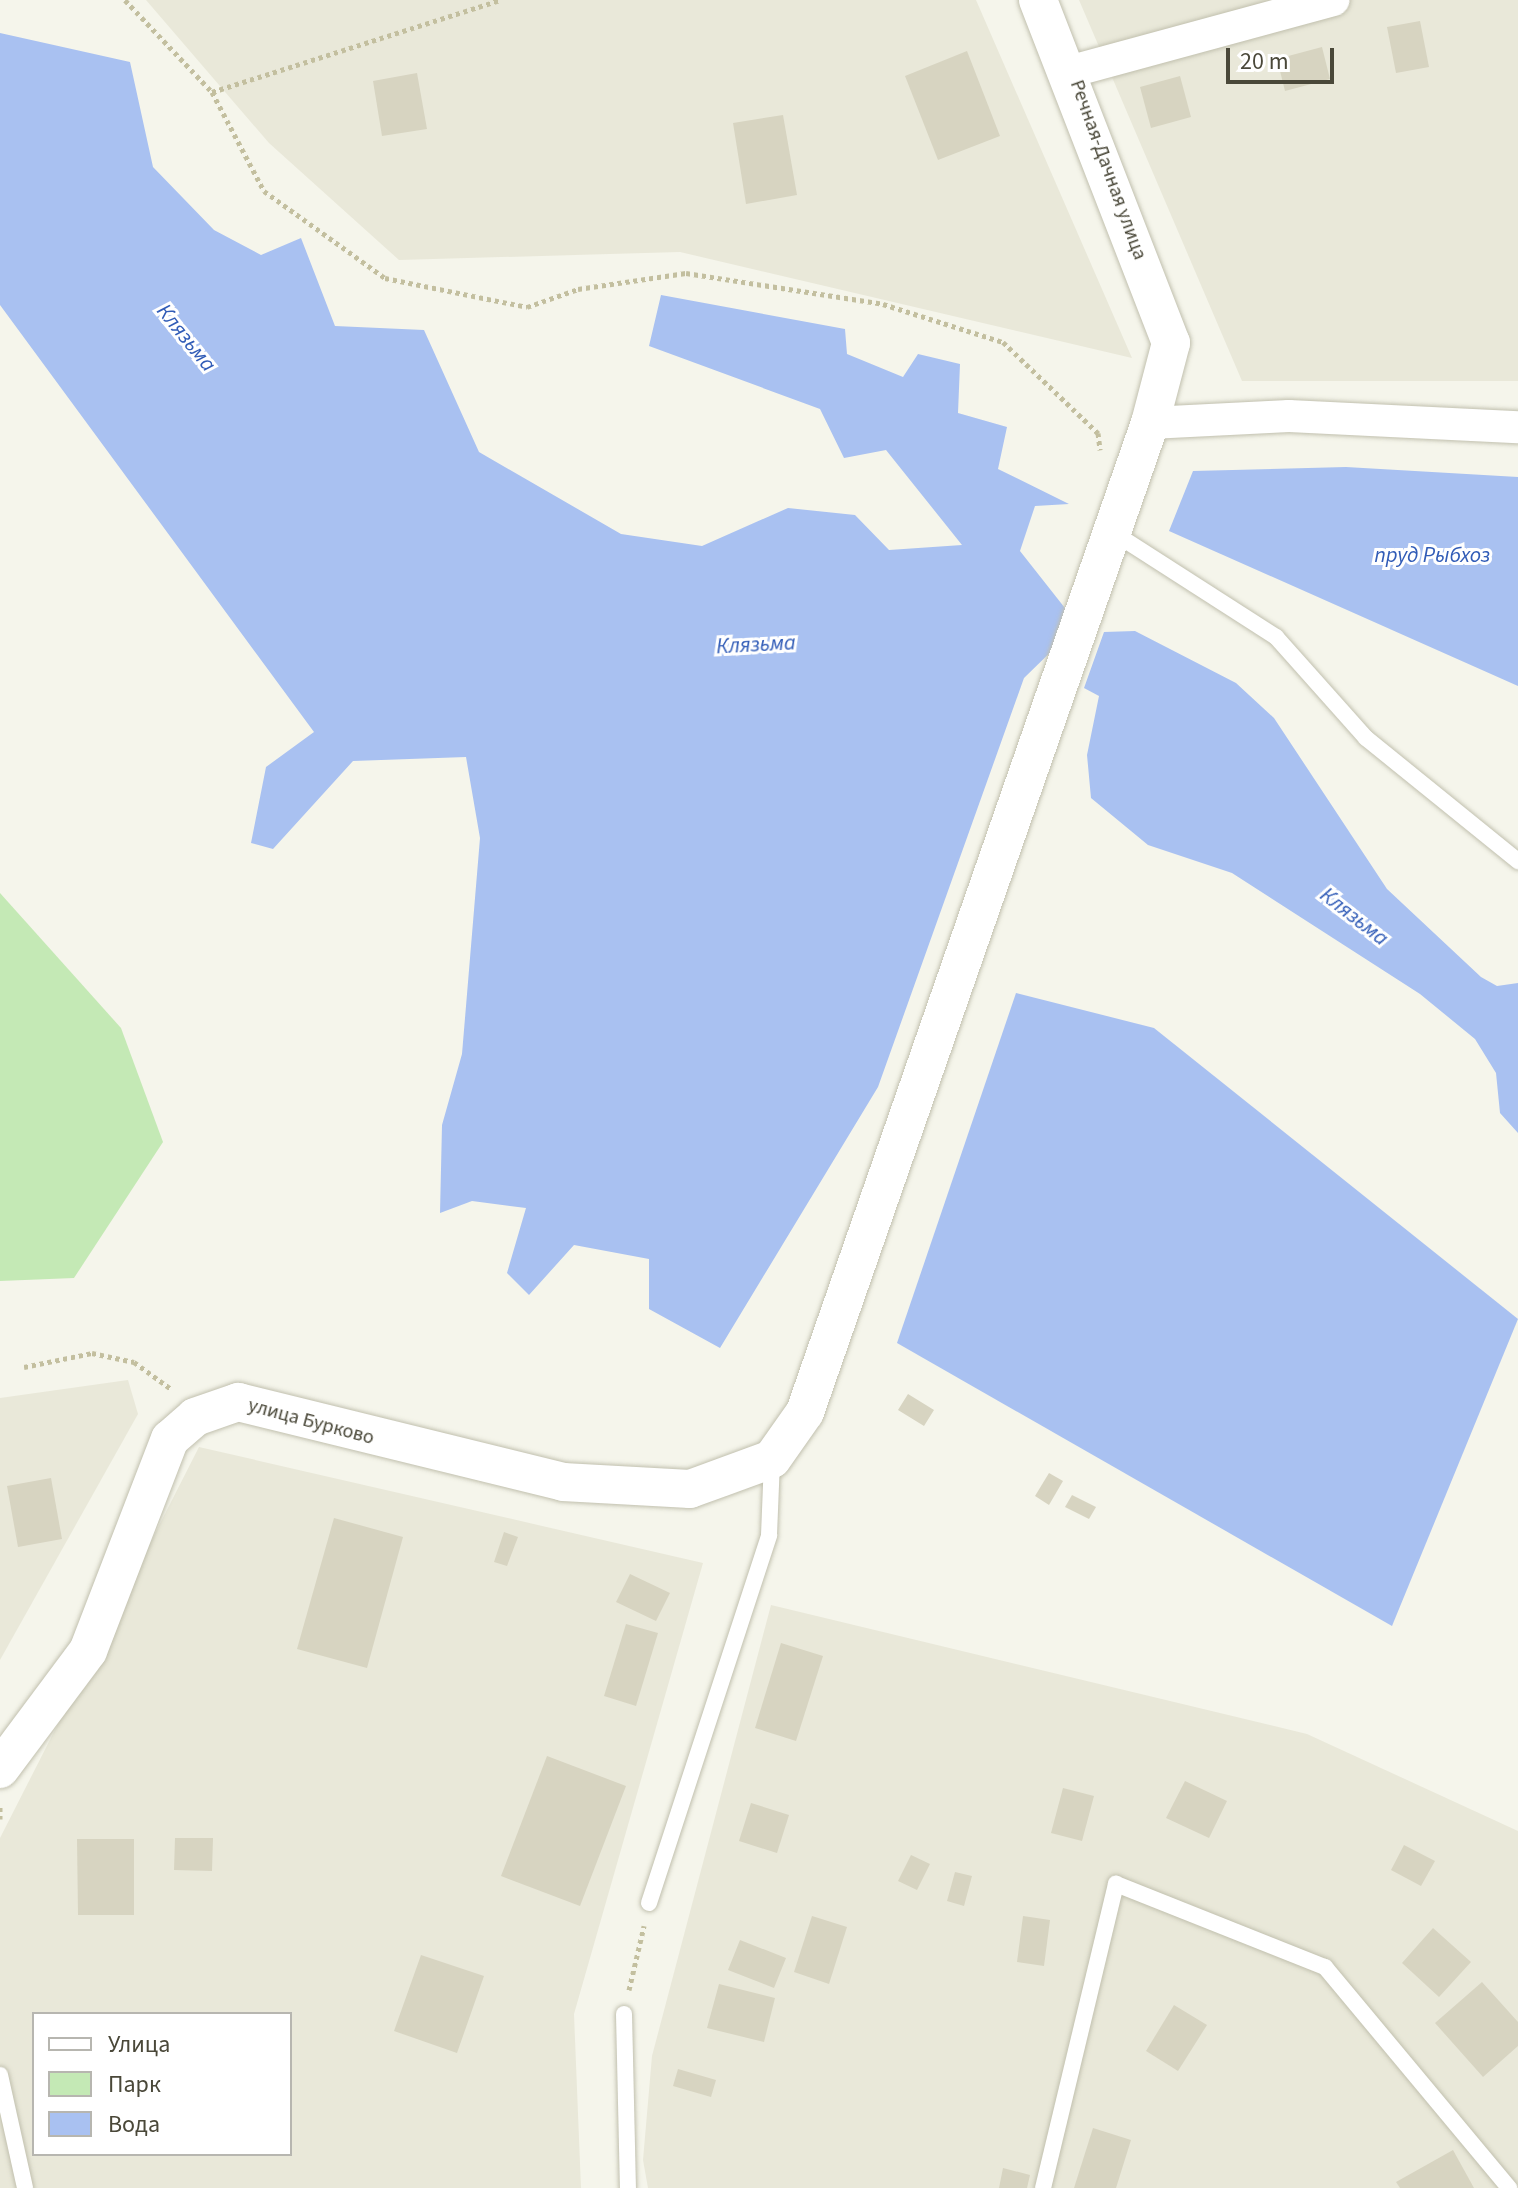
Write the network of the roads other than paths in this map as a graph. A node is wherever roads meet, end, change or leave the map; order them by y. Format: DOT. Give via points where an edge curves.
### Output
graph roads {
  1 [pos="1038,0"];
  2 [pos="1334,0"];
  3 [pos="1072,71"];
  4 [pos="1150,423"];
  5 [pos="1518,427"];
  6 [pos="1109,530"];
  7 [pos="1518,861"];
  8 [pos="772,1459"];
  9 [pos="0,1769"];
  10 [pos="649,1903"];
  11 [pos="624,2014"];
  12 [pos="0,2075"];
  13 [pos="25,2188"];
  14 [pos="628,2188"];
  15 [pos="1043,2188"];
  16 [pos="1509,2188"];
  1 -- 3 [label="street, Речная-Дачная улица"];
  2 -- 3 [label="street"];
  3 -- 4 [label="street, Речная-Дачная улица" via="1171,343"];
  4 -- 5 [label="street" via="1289,416"];
  4 -- 6 [label="street"];
  6 -- 7 [label="lane" via="1276,637 1366,738"];
  6 -- 8 [label="street" via="805,1412"];
  8 -- 9 [label="street, улица Бурково" via="690,1489 563,1482 238,1402 195,1417 170,1439 88,1651"];
  8 -- 10 [label="lane" via="769,1535"];
  11 -- 14 [label="lane"];
  12 -- 13 [label="lane"];
  15 -- 16 [label="lane" via="1116,1884 1325,1967"];
}
